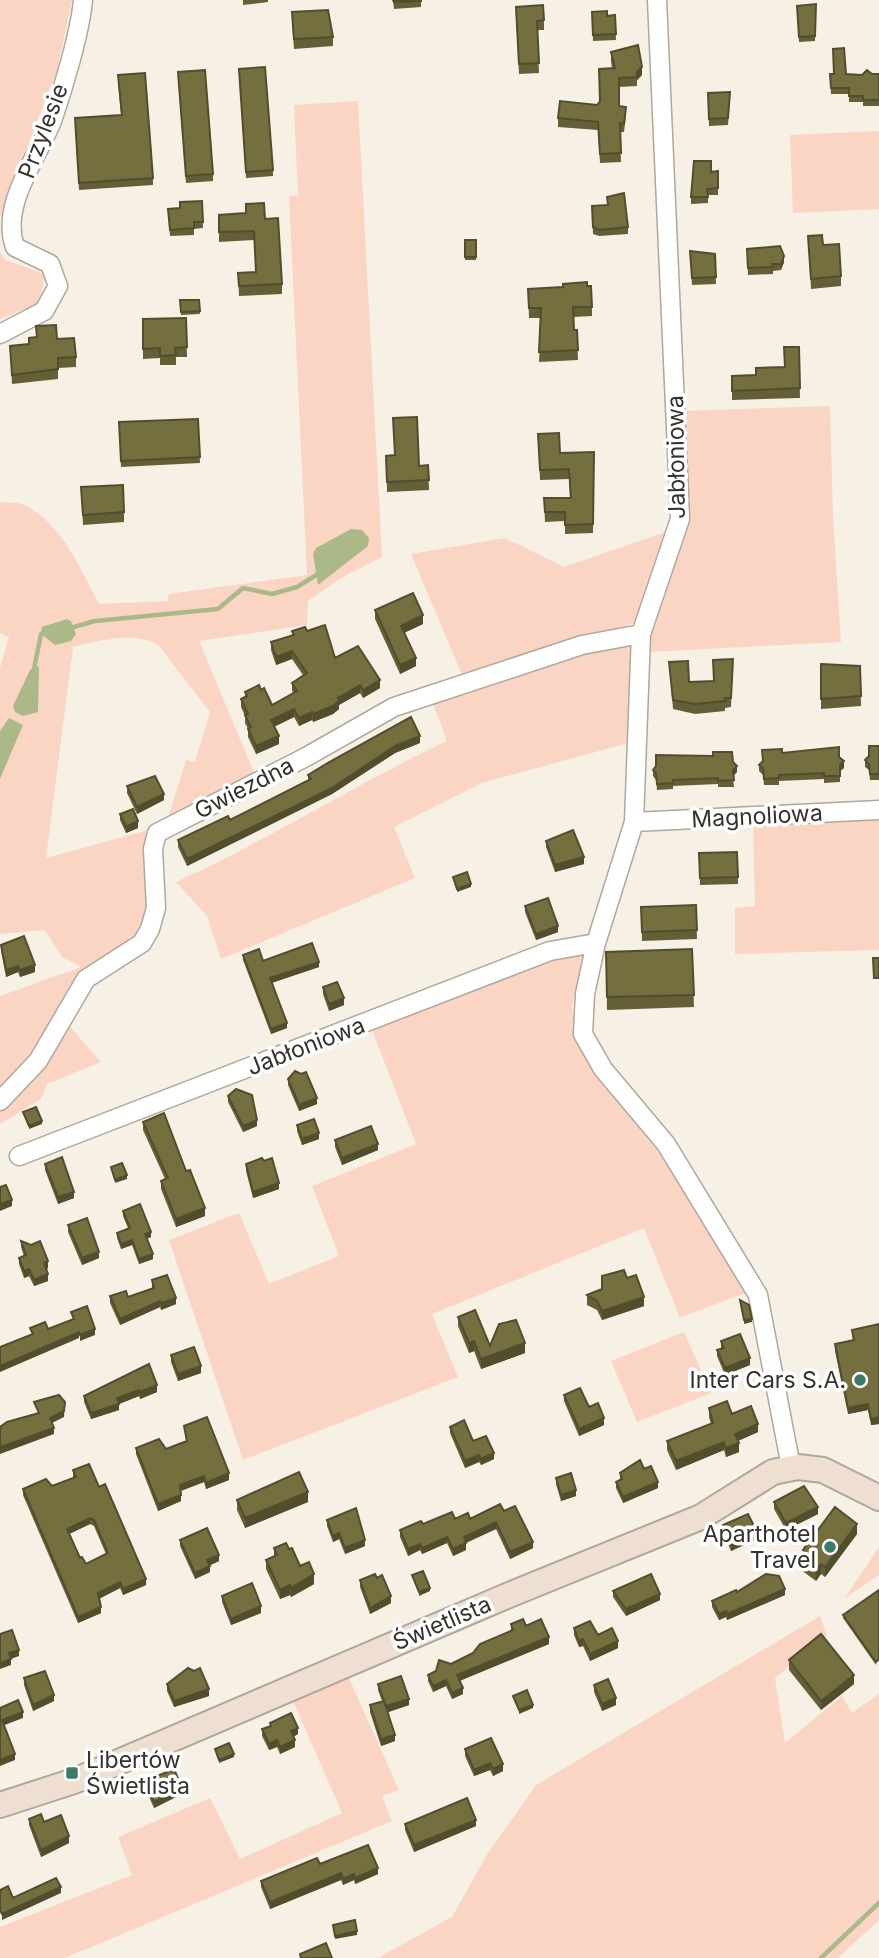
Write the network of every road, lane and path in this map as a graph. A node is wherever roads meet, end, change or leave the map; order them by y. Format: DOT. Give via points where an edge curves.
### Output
graph roads {
  1 [pos="83,0"];
  2 [pos="657,0"];
  3 [pos="0,334"];
  4 [pos="641,634"];
  5 [pos="879,810"];
  6 [pos="634,822"];
  7 [pos="596,943"];
  8 [pos="0,1101"];
  9 [pos="19,1156"];
  10 [pos="790,1467"];
  11 [pos="879,1498"];
  12 [pos="0,1805"];
  1 -- 3 [label="street, Przylesie" via="52,120 12,208 9,229 15,247 50,264 58,286 44,311"];
  2 -- 4 [label="street, Jabłoniowa" via="680,519"];
  4 -- 6 [label="street, Jabłoniowa"];
  4 -- 8 [label="street, Gwiezdna" via="582,645 394,707 157,833 153,849 156,908 142,943 86,979 38,1060"];
  5 -- 6 [label="street, Magnoliowa"];
  6 -- 7 [label="street, Jabłoniowa"];
  7 -- 9 [label="street, Jabłoniowa" via="550,951"];
  7 -- 10 [label="street, Jabłoniowa" via="585,994 583,1034 603,1069 666,1144 758,1295"];
  10 -- 11 [label="street, Świetlista" via="823,1470"];
  10 -- 12 [label="street, Świetlista" via="758,1479 701,1517 74,1781"];
}
